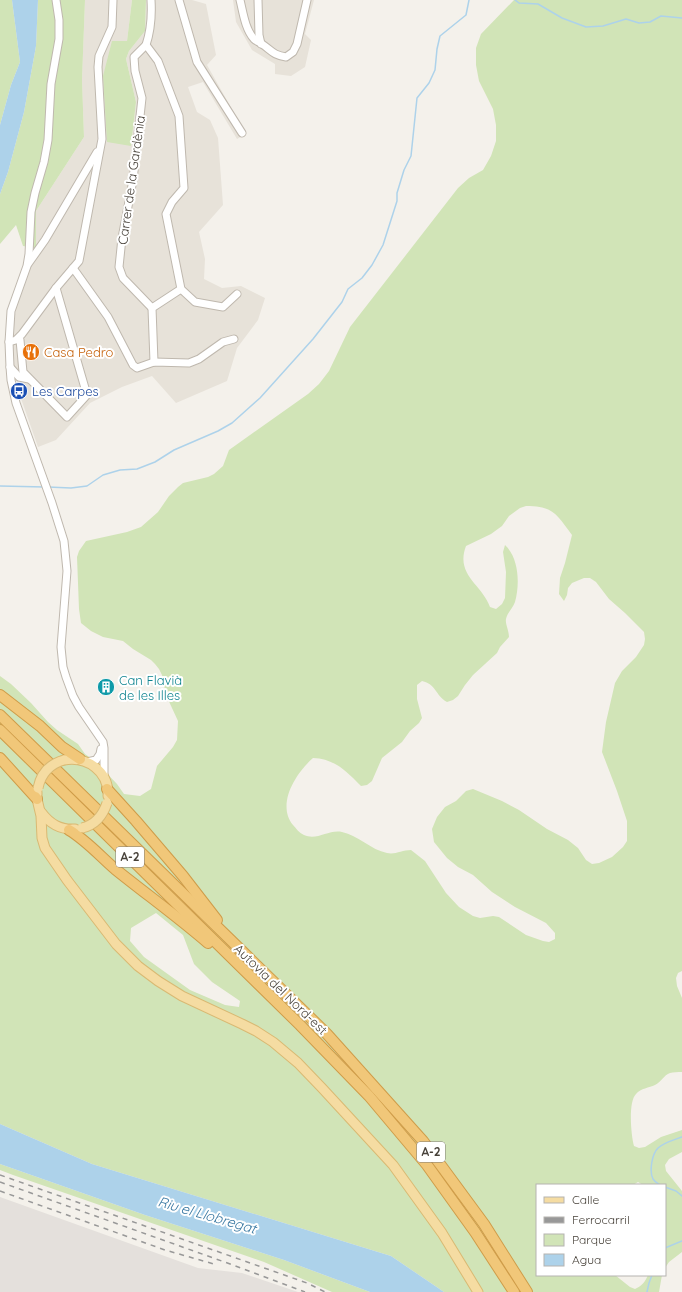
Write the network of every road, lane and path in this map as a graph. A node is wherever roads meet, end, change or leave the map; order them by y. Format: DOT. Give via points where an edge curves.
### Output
graph roads {
  1 [pos="56,0"];
  2 [pos="113,0"];
  3 [pos="152,0"];
  4 [pos="179,0"];
  5 [pos="186,0"];
  6 [pos="240,0"];
  7 [pos="258,0"];
  8 [pos="307,0"];
  9 [pos="183,11"];
  10 [pos="261,44"];
  11 [pos="146,45"];
  12 [pos="242,133"];
  13 [pos="100,147"];
  14 [pos="27,266"];
  15 [pos="73,268"];
  16 [pos="56,288"];
  17 [pos="181,288"];
  18 [pos="237,294"];
  19 [pos="152,308"];
  20 [pos="21,337"];
  21 [pos="234,339"];
  22 [pos="9,342"];
  23 [pos="9,358"];
  24 [pos="154,362"];
  25 [pos="10,367"];
  26 [pos="29,379"];
  27 [pos="13,391"];
  28 [pos="0,695"];
  29 [pos="0,715"];
  30 [pos="0,730"];
  31 [pos="99,737"];
  32 [pos="0,758"];
  33 [pos="83,761"];
  34 [pos="104,778"];
  35 [pos="108,789"];
  36 [pos="37,799"];
  37 [pos="41,812"];
  38 [pos="56,826"];
  39 [pos="69,830"];
  40 [pos="42,838"];
  41 [pos="229,938"];
  42 [pos="249,975"];
  43 [pos="478,1292"];
  44 [pos="514,1292"];
  45 [pos="527,1292"];
  1 -- 14 [label="street" via="59,39 51,84 46,151 31,212"];
  2 -- 13 [label="street" via="112,27 99,56 98,67 102,130"];
  3 -- 11 [label="street" via="152,18"];
  4 -- 9 [label="street"];
  5 -- 9 [label="street"];
  6 -- 10 [label="street" via="248,31 254,40"];
  7 -- 10 [label="street"];
  8 -- 10 [label="street" via="293,52 286,57 278,56"];
  9 -- 12 [label="street" via="197,62"];
  11 -- 17 [label="street" via="158,61 179,116 184,188 166,214"];
  11 -- 19 [label="street, Carrer de la Gardènia" via="134,57 142,98 133,180 119,267 123,278"];
  13 -- 14 [label="street"];
  13 -- 15 [label="street" via="79,261"];
  14 -- 22 [label="street" via="11,311"];
  15 -- 16 [label="street"];
  15 -- 24 [label="street" via="108,317 133,365 138,368"];
  16 -- 20 [label="street"];
  16 -- 26 [label="street" via="87,395 67,417"];
  17 -- 18 [label="street" via="195,302 223,307"];
  17 -- 19 [label="street"];
  19 -- 24 [label="street"];
  20 -- 22 [label="street"];
  20 -- 23 [label="street"];
  20 -- 26 [label="street" via="23,372"];
  21 -- 24 [label="street" via="223,342 189,363"];
  22 -- 23 [label="street"];
  23 -- 25 [label="street"];
  25 -- 26 [label="street" via="19,377"];
  25 -- 27 [label="street"];
  26 -- 27 [label="street" via="18,382"];
  27 -- 31 [label="street" via="62,534 66,556 61,635 63,667 73,696"];
  28 -- 33 [label="highway" via="40,726 66,751"];
  29 -- 41 [label="highway, Autovia del Nord-est / A-2"];
  30 -- 42 [label="highway, Autovia del Nord-est / A-2"];
  31 -- 33 [label="street" via="100,754 96,760"];
  31 -- 34 [label="street" via="104,748"];
  32 -- 36 [label="highway"];
  33 -- 34 [label="main road" via="99,771"];
  33 -- 36 [label="main road, bridge" via="64,760 47,769 41,777"];
  34 -- 35 [label="main road"];
  35 -- 39 [label="main road, bridge" via="104,812 94,823"];
  35 -- 41 [label="highway" via="183,876"];
  36 -- 37 [label="main road"];
  37 -- 38 [label="main road"];
  37 -- 40 [label="main road"];
  38 -- 39 [label="main road"];
  38 -- 40 [label="main road" via="47,831"];
  39 -- 42 [label="highway"];
  40 -- 43 [label="main road" via="47,851 77,893 116,944 138,966 178,994 273,1042 308,1073 393,1166 442,1233"];
  41 -- 45 [label="highway, Autovia del Nord-est / A-2" via="327,1034 423,1141 484,1224"];
  42 -- 44 [label="highway, Autovia del Nord-est / A-2" via="369,1096 418,1154 475,1232"];
}
